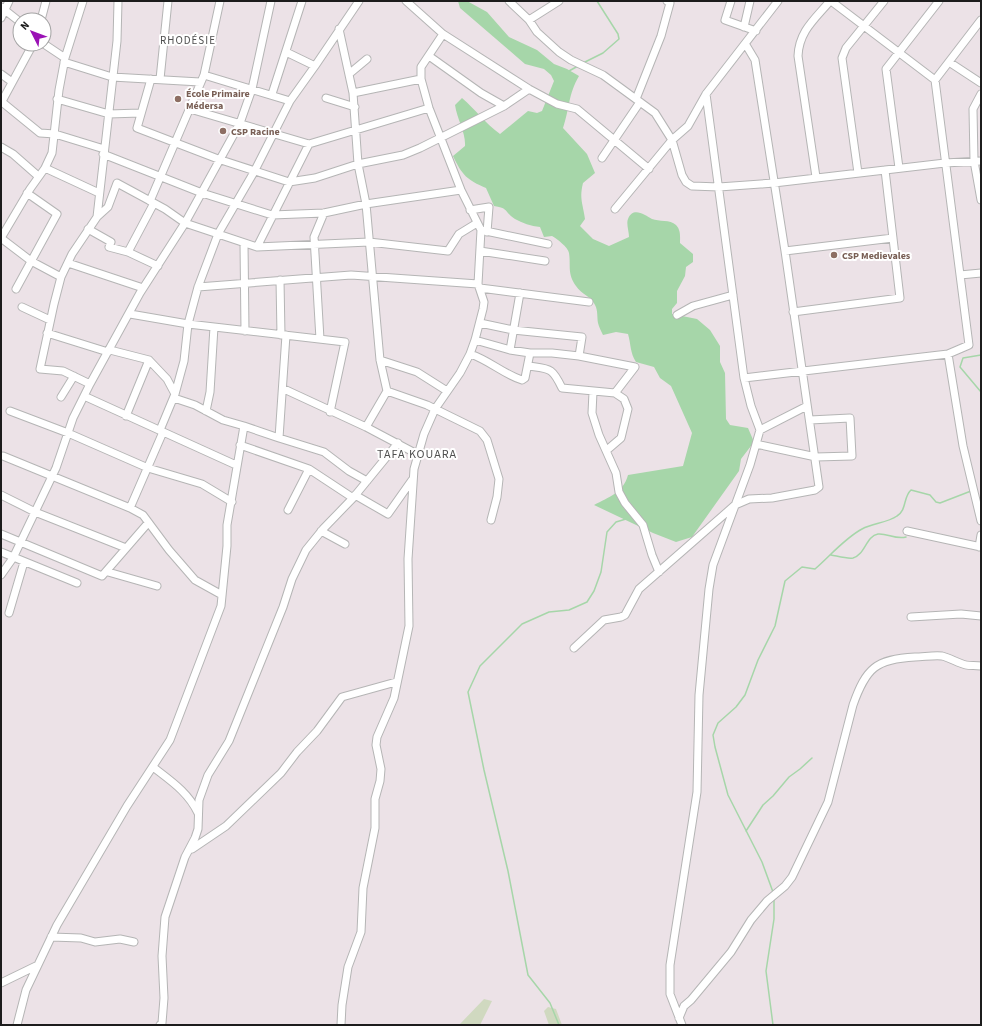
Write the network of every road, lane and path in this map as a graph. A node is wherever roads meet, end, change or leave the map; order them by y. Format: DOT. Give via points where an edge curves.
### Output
graph roads {
  1 [pos="9,1"];
  2 [pos="46,1"];
  3 [pos="83,1"];
  4 [pos="118,1"];
  5 [pos="168,1"];
  6 [pos="220,1"];
  7 [pos="271,1"];
  8 [pos="302,1"];
  9 [pos="359,1"];
  10 [pos="406,1"];
  11 [pos="509,1"];
  12 [pos="559,1"];
  13 [pos="731,1"];
  14 [pos="750,1"];
  15 [pos="778,1"];
  16 [pos="830,1"];
  17 [pos="884,1"];
  18 [pos="939,1"];
  19 [pos="669,2"];
  20 [pos="3,8"];
  21 [pos="43,12"];
  22 [pos="12,15"];
  23 [pos="1,18"];
  24 [pos="529,20"];
  25 [pos="981,20"];
  26 [pos="744,26"];
  27 [pos="864,26"];
  28 [pos="339,29"];
  29 [pos="756,31"];
  30 [pos="443,34"];
  31 [pos="746,44"];
  32 [pos="52,50"];
  33 [pos="29,52"];
  34 [pos="286,52"];
  35 [pos="898,52"];
  36 [pos="429,56"];
  37 [pos="367,59"];
  38 [pos="65,60"];
  39 [pos="949,62"];
  40 [pos="315,66"];
  41 [pos="1,74"];
  42 [pos="204,74"];
  43 [pos="349,74"];
  44 [pos="112,77"];
  45 [pos="151,79"];
  46 [pos="160,79"];
  47 [pos="421,79"];
  48 [pos="935,80"];
  49 [pos="12,82"];
  50 [pos="200,82"];
  51 [pos="981,83"];
  52 [pos="252,89"];
  53 [pos="529,89"];
  54 [pos="354,93"];
  55 [pos="272,94"];
  56 [pos="706,94"];
  57 [pos="981,94"];
  58 [pos="326,98"];
  59 [pos="57,99"];
  60 [pos="290,101"];
  61 [pos="638,101"];
  62 [pos="1,103"];
  63 [pos="504,106"];
  64 [pos="355,107"];
  65 [pos="429,108"];
  66 [pos="190,109"];
  67 [pos="140,113"];
  68 [pos="109,114"];
  69 [pos="240,123"];
  70 [pos="356,131"];
  71 [pos="56,134"];
  72 [pos="273,135"];
  73 [pos="441,137"];
  74 [pos="615,140"];
  75 [pos="672,140"];
  76 [pos="174,142"];
  77 [pos="309,144"];
  78 [pos="1,147"];
  79 [pos="104,152"];
  80 [pos="602,158"];
  81 [pos="218,159"];
  82 [pos="978,161"];
  83 [pos="946,163"];
  84 [pos="358,164"];
  85 [pos="45,168"];
  86 [pos="899,168"];
  87 [pos="648,169"];
  88 [pos="885,170"];
  89 [pos="254,172"];
  90 [pos="858,173"];
  91 [pos="160,175"];
  92 [pos="38,176"];
  93 [pos="816,178"];
  94 [pos="289,182"];
  95 [pos="774,183"];
  96 [pos="719,187"];
  97 [pos="460,190"];
  98 [pos="27,193"];
  99 [pos="99,193"];
  100 [pos="202,193"];
  101 [pos="981,200"];
  102 [pos="152,202"];
  103 [pos="236,203"];
  104 [pos="366,204"];
  105 [pos="615,209"];
  106 [pos="470,210"];
  107 [pos="324,213"];
  108 [pos="272,215"];
  109 [pos="97,217"];
  110 [pos="477,222"];
  111 [pos="185,223"];
  112 [pos="88,229"];
  113 [pos="484,231"];
  114 [pos="218,234"];
  115 [pos="1,238"];
  116 [pos="893,238"];
  117 [pos="369,242"];
  118 [pos="244,243"];
  119 [pos="314,244"];
  120 [pos="548,244"];
  121 [pos="257,247"];
  122 [pos="480,251"];
  123 [pos="785,251"];
  124 [pos="128,252"];
  125 [pos="31,261"];
  126 [pos="545,261"];
  127 [pos="68,263"];
  128 [pos="158,266"];
  129 [pos="981,272"];
  130 [pos="960,275"];
  131 [pos="62,277"];
  132 [pos="371,277"];
  133 [pos="317,279"];
  134 [pos="280,280"];
  135 [pos="245,283"];
  136 [pos="479,286"];
  137 [pos="198,287"];
  138 [pos="143,288"];
  139 [pos="16,290"];
  140 [pos="520,293"];
  141 [pos="733,295"];
  142 [pos="589,302"];
  143 [pos="22,307"];
  144 [pos="793,312"];
  145 [pos="130,314"];
  146 [pos="677,315"];
  147 [pos="50,320"];
  148 [pos="480,323"];
  149 [pos="188,324"];
  150 [pos="214,327"];
  151 [pos="513,330"];
  152 [pos="245,331"];
  153 [pos="47,333"];
  154 [pos="284,335"];
  155 [pos="320,339"];
  156 [pos="475,340"];
  157 [pos="510,350"];
  158 [pos="109,351"];
  159 [pos="530,353"];
  160 [pos="470,354"];
  161 [pos="948,354"];
  162 [pos="579,356"];
  163 [pos="149,360"];
  164 [pos="380,360"];
  165 [pos="528,366"];
  166 [pos="801,371"];
  167 [pos="74,376"];
  168 [pos="744,378"];
  169 [pos="90,384"];
  170 [pos="284,389"];
  171 [pos="387,391"];
  172 [pos="447,391"];
  173 [pos="593,392"];
  174 [pos="615,393"];
  175 [pos="84,396"];
  176 [pos="175,396"];
  177 [pos="61,397"];
  178 [pos="807,406"];
  179 [pos="435,408"];
  180 [pos="10,411"];
  181 [pos="206,411"];
  182 [pos="330,412"];
  183 [pos="126,416"];
  184 [pos="810,420"];
  185 [pos="244,426"];
  186 [pos="366,427"];
  187 [pos="760,430"];
  188 [pos="162,431"];
  189 [pos="68,433"];
  190 [pos="279,438"];
  191 [pos="398,443"];
  192 [pos="756,444"];
  193 [pos="240,445"];
  194 [pos="607,450"];
  195 [pos="417,454"];
  196 [pos="3,456"];
  197 [pos="816,457"];
  198 [pos="236,465"];
  199 [pos="148,468"];
  200 [pos="309,470"];
  201 [pos="51,476"];
  202 [pos="412,480"];
  203 [pos="367,481"];
  204 [pos="1,495"];
  205 [pos="354,497"];
  206 [pos="232,502"];
  207 [pos="735,505"];
  208 [pos="130,508"];
  209 [pos="288,510"];
  210 [pos="35,512"];
  211 [pos="491,520"];
  212 [pos="981,521"];
  213 [pos="148,523"];
  214 [pos="321,531"];
  215 [pos="907,531"];
  216 [pos="1,534"];
  217 [pos="981,535"];
  218 [pos="20,542"];
  219 [pos="345,544"];
  220 [pos="980,547"];
  221 [pos="126,548"];
  222 [pos="1,552"];
  223 [pos="13,558"];
  224 [pos="24,562"];
  225 [pos="108,572"];
  226 [pos="659,572"];
  227 [pos="1,575"];
  228 [pos="77,582"];
  229 [pos="157,586"];
  230 [pos="222,595"];
  231 [pos="9,613"];
  232 [pos="981,616"];
  233 [pos="911,617"];
  234 [pos="574,648"];
  235 [pos="981,666"];
  236 [pos="396,682"];
  237 [pos="153,767"];
  238 [pos="199,815"];
  239 [pos="185,857"];
  240 [pos="51,937"];
  241 [pos="134,942"];
  242 [pos="36,966"];
  243 [pos="1,983"];
  244 [pos="681,1022"];
  245 [pos="17,1025"];
  246 [pos="160,1025"];
  247 [pos="340,1025"];
  1 -- 20 [label="street"];
  2 -- 21 [label="street"];
  3 -- 38 [label="street"];
  4 -- 44 [label="street"];
  5 -- 46 [label="street"];
  6 -- 42 [label="street"];
  7 -- 52 [label="street"];
  8 -- 34 [label="street"];
  9 -- 28 [label="street"];
  10 -- 30 [label="street"];
  11 -- 24 [label="street"];
  12 -- 24 [label="street"];
  13 -- 26 [label="street" via="725,20"];
  14 -- 26 [label="street"];
  15 -- 29 [label="street"];
  16 -- 27 [label="street"];
  16 -- 93 [label="street" via="804,31 798,43"];
  17 -- 27 [label="street"];
  18 -- 35 [label="street"];
  19 -- 61 [label="street" via="661,36"];
  20 -- 22 [label="street"];
  20 -- 23 [label="street"];
  24 -- 61 [label="street" via="537,32 558,52 603,75"];
  25 -- 39 [label="street"];
  26 -- 29 [label="street"];
  27 -- 35 [label="street"];
  27 -- 90 [label="street" via="846,48 842,58"];
  28 -- 40 [label="street"];
  28 -- 43 [label="street"];
  29 -- 31 [label="street"];
  30 -- 36 [label="street"];
  30 -- 53 [label="street"];
  31 -- 56 [label="street"];
  31 -- 95 [label="street" via="755,60"];
  32 -- 38 [label="street"];
  33 -- 49 [label="street"];
  34 -- 40 [label="street"];
  34 -- 55 [label="street"];
  35 -- 48 [label="street"];
  35 -- 86 [label="street" via="888,64 886,74"];
  36 -- 47 [label="street" via="421,67"];
  36 -- 63 [label="street"];
  37 -- 43 [label="street"];
  38 -- 44 [label="street"];
  38 -- 59 [label="street"];
  39 -- 48 [label="street"];
  39 -- 51 [label="street"];
  40 -- 60 [label="street"];
  41 -- 49 [label="street"];
  42 -- 50 [label="street"];
  42 -- 52 [label="street"];
  43 -- 54 [label="street"];
  44 -- 45 [label="street"];
  44 -- 68 [label="street"];
  45 -- 46 [label="street"];
  45 -- 67 [label="street"];
  46 -- 50 [label="street"];
  47 -- 54 [label="street"];
  47 -- 65 [label="street"];
  48 -- 83 [label="street"];
  49 -- 62 [label="street"];
  50 -- 66 [label="street"];
  52 -- 55 [label="street"];
  52 -- 69 [label="street"];
  53 -- 63 [label="street"];
  53 -- 74 [label="street" via="556,104 576,109"];
  54 -- 64 [label="street"];
  55 -- 60 [label="street"];
  56 -- 75 [label="street" via="688,126"];
  56 -- 96 [label="street"];
  57 -- 82 [label="street" via="973,109"];
  58 -- 64 [label="street"];
  59 -- 68 [label="street"];
  59 -- 71 [label="street"];
  60 -- 72 [label="street"];
  61 -- 74 [label="street"];
  61 -- 75 [label="street" via="659,118"];
  62 -- 71 [label="street" via="40,133"];
  63 -- 73 [label="street"];
  64 -- 70 [label="street"];
  65 -- 70 [label="street"];
  65 -- 73 [label="street"];
  66 -- 69 [label="street"];
  66 -- 76 [label="street"];
  67 -- 68 [label="street"];
  67 -- 76 [label="street" via="137,128"];
  68 -- 79 [label="street"];
  69 -- 72 [label="street"];
  69 -- 81 [label="street"];
  70 -- 77 [label="street"];
  70 -- 84 [label="street"];
  71 -- 79 [label="street"];
  71 -- 85 [label="street" via="52,153"];
  72 -- 77 [label="street"];
  72 -- 89 [label="street"];
  73 -- 84 [label="street" via="402,155"];
  73 -- 97 [label="street"];
  74 -- 80 [label="street"];
  74 -- 87 [label="street"];
  75 -- 87 [label="street"];
  75 -- 96 [label="street" via="686,182 692,186"];
  76 -- 81 [label="street"];
  76 -- 91 [label="street"];
  77 -- 94 [label="street"];
  78 -- 92 [label="street"];
  79 -- 91 [label="street"];
  79 -- 99 [label="street"];
  81 -- 89 [label="street"];
  81 -- 100 [label="street"];
  82 -- 83 [label="street"];
  82 -- 101 [label="street"];
  83 -- 86 [label="street"];
  83 -- 130 [label="street"];
  84 -- 94 [label="street" via="315,178"];
  84 -- 104 [label="street"];
  85 -- 92 [label="street"];
  85 -- 99 [label="street"];
  86 -- 88 [label="street"];
  87 -- 105 [label="street"];
  88 -- 90 [label="street"];
  88 -- 116 [label="street"];
  89 -- 94 [label="street"];
  89 -- 103 [label="street"];
  90 -- 93 [label="street"];
  91 -- 100 [label="street"];
  91 -- 102 [label="street"];
  92 -- 98 [label="street"];
  93 -- 95 [label="street"];
  94 -- 108 [label="street"];
  95 -- 96 [label="street"];
  95 -- 123 [label="street"];
  96 -- 141 [label="street"];
  97 -- 104 [label="street"];
  97 -- 106 [label="street"];
  98 -- 115 [label="street"];
  98 -- 125 [label="street" via="57,214"];
  99 -- 109 [label="street"];
  100 -- 103 [label="street"];
  100 -- 111 [label="street"];
  102 -- 109 [label="street" via="117,183 108,207"];
  102 -- 111 [label="street"];
  102 -- 124 [label="street"];
  103 -- 108 [label="street"];
  103 -- 114 [label="street"];
  104 -- 107 [label="street"];
  104 -- 117 [label="street"];
  106 -- 110 [label="street"];
  106 -- 113 [label="street" via="489,207"];
  107 -- 108 [label="street"];
  107 -- 119 [label="street" via="314,237"];
  108 -- 121 [label="street"];
  109 -- 112 [label="street"];
  110 -- 113 [label="street"];
  110 -- 117 [label="street" via="459,234 448,251"];
  111 -- 114 [label="street"];
  111 -- 128 [label="street"];
  112 -- 124 [label="street" via="111,242 109,247"];
  112 -- 127 [label="street"];
  113 -- 120 [label="street"];
  113 -- 122 [label="street"];
  114 -- 118 [label="street"];
  114 -- 137 [label="street"];
  115 -- 125 [label="street"];
  116 -- 123 [label="street"];
  116 -- 144 [label="street" via="900,298"];
  117 -- 119 [label="street"];
  117 -- 132 [label="street"];
  118 -- 121 [label="street"];
  118 -- 135 [label="street"];
  119 -- 121 [label="street"];
  119 -- 133 [label="street"];
  122 -- 126 [label="street"];
  122 -- 136 [label="street"];
  123 -- 144 [label="street"];
  124 -- 128 [label="street"];
  125 -- 131 [label="street"];
  125 -- 139 [label="street"];
  127 -- 131 [label="street"];
  127 -- 138 [label="street"];
  128 -- 138 [label="street"];
  129 -- 130 [label="street"];
  130 -- 161 [label="street" via="969,345"];
  131 -- 147 [label="street"];
  132 -- 133 [label="street" via="351,275"];
  132 -- 136 [label="street"];
  132 -- 164 [label="street"];
  133 -- 134 [label="street"];
  133 -- 155 [label="street"];
  134 -- 135 [label="street"];
  134 -- 154 [label="street"];
  135 -- 137 [label="street"];
  135 -- 152 [label="street"];
  136 -- 140 [label="street"];
  136 -- 148 [label="street" via="484,302"];
  137 -- 149 [label="street"];
  138 -- 145 [label="street"];
  140 -- 142 [label="street"];
  140 -- 151 [label="street"];
  141 -- 146 [label="street" via="693,306"];
  141 -- 168 [label="street"];
  143 -- 147 [label="street"];
  144 -- 166 [label="street"];
  145 -- 149 [label="street"];
  145 -- 158 [label="street"];
  147 -- 153 [label="street"];
  148 -- 151 [label="street"];
  148 -- 156 [label="street"];
  149 -- 150 [label="street"];
  149 -- 176 [label="street" via="184,361"];
  150 -- 152 [label="street"];
  150 -- 181 [label="street" via="210,392"];
  151 -- 157 [label="street"];
  151 -- 162 [label="street" via="582,337"];
  152 -- 154 [label="street"];
  153 -- 158 [label="street"];
  153 -- 167 [label="street" via="40,369 63,371"];
  154 -- 155 [label="street"];
  154 -- 170 [label="street"];
  155 -- 182 [label="street" via="345,342"];
  156 -- 157 [label="street"];
  156 -- 160 [label="street"];
  157 -- 159 [label="street"];
  158 -- 163 [label="street"];
  158 -- 169 [label="street"];
  159 -- 162 [label="street"];
  159 -- 165 [label="street"];
  160 -- 165 [label="street" via="485,359 522,380"];
  160 -- 172 [label="street"];
  161 -- 166 [label="street"];
  161 -- 212 [label="street" via="963,446"];
  162 -- 174 [label="street" via="635,367"];
  163 -- 176 [label="street" via="167,379"];
  163 -- 183 [label="street"];
  164 -- 171 [label="street"];
  164 -- 172 [label="street" via="417,372"];
  165 -- 173 [label="street" via="551,370 562,388"];
  166 -- 168 [label="street"];
  166 -- 178 [label="street"];
  167 -- 169 [label="street"];
  167 -- 177 [label="street"];
  168 -- 187 [label="street"];
  169 -- 175 [label="street"];
  170 -- 182 [label="street"];
  170 -- 190 [label="street"];
  171 -- 179 [label="street"];
  171 -- 186 [label="street"];
  172 -- 179 [label="street"];
  173 -- 174 [label="street"];
  173 -- 194 [label="street" via="592,413 599,436"];
  174 -- 194 [label="street" via="624,399 628,409 621,438"];
  175 -- 183 [label="street"];
  175 -- 189 [label="street"];
  176 -- 181 [label="street"];
  176 -- 188 [label="street"];
  178 -- 184 [label="street"];
  178 -- 187 [label="street"];
  179 -- 195 [label="street"];
  179 -- 211 [label="street" via="477,428 487,440 499,479"];
  180 -- 189 [label="street"];
  181 -- 185 [label="street" via="223,420"];
  182 -- 186 [label="street"];
  183 -- 188 [label="street"];
  184 -- 197 [label="street"];
  184 -- 197 [label="street" via="850,418 852,456"];
  185 -- 190 [label="street"];
  185 -- 193 [label="street"];
  186 -- 191 [label="street"];
  187 -- 192 [label="street"];
  188 -- 198 [label="street"];
  188 -- 199 [label="street"];
  189 -- 199 [label="street"];
  189 -- 201 [label="street"];
  190 -- 203 [label="street" via="324,452 348,471"];
  191 -- 195 [label="street"];
  191 -- 203 [label="street"];
  192 -- 197 [label="street"];
  192 -- 207 [label="street"];
  193 -- 198 [label="street"];
  193 -- 200 [label="street"];
  194 -- 226 [label="street" via="616,473 619,492 643,525"];
  195 -- 202 [label="street"];
  196 -- 201 [label="street"];
  197 -- 207 [label="street" via="820,483 818,489 749,500"];
  198 -- 206 [label="street"];
  199 -- 206 [label="street" via="202,484"];
  199 -- 208 [label="street"];
  200 -- 205 [label="street"];
  200 -- 209 [label="street"];
  201 -- 208 [label="street"];
  201 -- 210 [label="street"];
  202 -- 205 [label="street" via="388,514"];
  202 -- 236 [label="street" via="408,559 409,626"];
  203 -- 205 [label="street"];
  204 -- 210 [label="street"];
  205 -- 214 [label="street"];
  206 -- 230 [label="street" via="227,525"];
  207 -- 226 [label="street"];
  207 -- 244 [label="street" via="714,566 704,622 698,711 697,792 670,965 670,994"];
  208 -- 213 [label="street" via="143,515"];
  210 -- 218 [label="street"];
  210 -- 221 [label="street"];
  213 -- 221 [label="street"];
  213 -- 230 [label="street" via="195,580"];
  214 -- 219 [label="street"];
  214 -- 238 [label="street" via="306,550 292,579 229,741 208,775 199,800"];
  215 -- 220 [label="street"];
  216 -- 218 [label="street"];
  217 -- 220 [label="street"];
  218 -- 223 [label="street"];
  218 -- 225 [label="street" via="100,576"];
  221 -- 225 [label="street"];
  222 -- 223 [label="street"];
  223 -- 224 [label="street"];
  223 -- 227 [label="street"];
  224 -- 228 [label="street"];
  224 -- 231 [label="street"];
  225 -- 229 [label="street"];
  226 -- 234 [label="street" via="639,589 626,615 604,620"];
  230 -- 237 [label="street" via="221,606 170,740"];
  232 -- 233 [label="street" via="961,614"];
  235 -- 244 [label="street" via="966,665 942,656 907,657 877,664 870,672 854,704 828,802 792,877 751,920 731,952 684,1006"];
  236 -- 239 [label="street" via="342,697 281,773 226,826 202,841"];
  236 -- 247 [label="street" via="391,706 377,736 376,745 381,769 375,799 375,828 363,888 360,932 348,966"];
  237 -- 238 [label="street" via="182,789 193,802"];
  237 -- 240 [label="street" via="77,889"];
  238 -- 239 [label="street" via="195,838"];
  239 -- 246 [label="street" via="165,917 162,956 164,998"];
  240 -- 241 [label="street" via="80,938 95,942 120,939"];
  240 -- 242 [label="street"];
  242 -- 243 [label="street"];
  242 -- 245 [label="street" via="26,990"];
}
